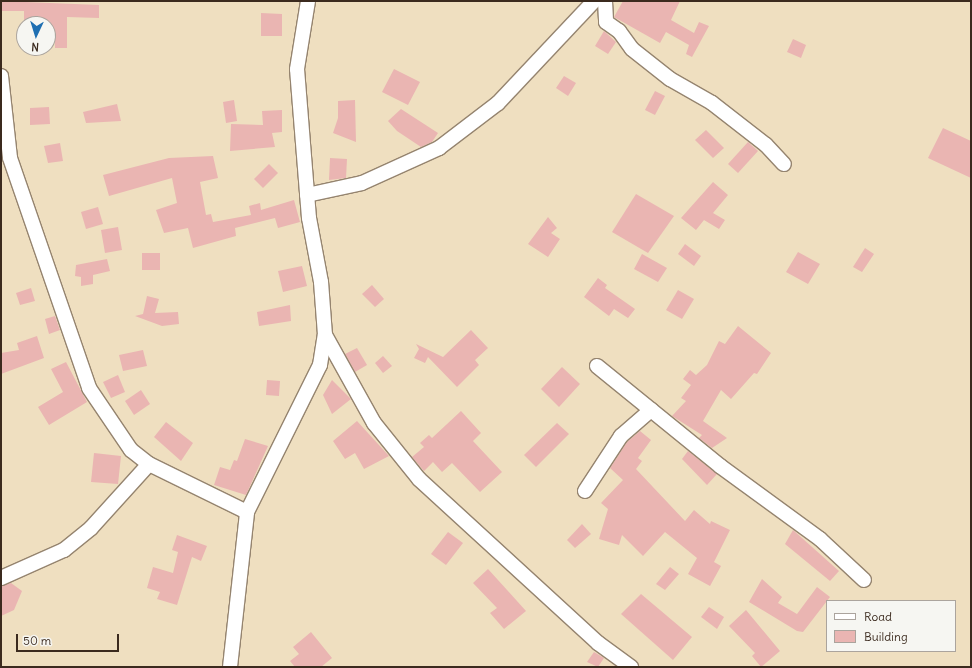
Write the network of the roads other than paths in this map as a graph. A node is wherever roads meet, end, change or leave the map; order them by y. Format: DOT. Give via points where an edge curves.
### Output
graph roads {
  1 [pos="308,1"];
  2 [pos="594,1"];
  3 [pos="605,1"];
  4 [pos="1,76"];
  5 [pos="784,164"];
  6 [pos="307,196"];
  7 [pos="325,335"];
  8 [pos="597,366"];
  9 [pos="651,410"];
  10 [pos="149,464"];
  11 [pos="585,491"];
  12 [pos="247,512"];
  13 [pos="1,578"];
  14 [pos="864,580"];
  15 [pos="230,667"];
  16 [pos="631,667"];
  1 -- 6 [label="street" via="298,69"];
  2 -- 6 [label="street" via="498,103 439,148 362,183"];
  3 -- 5 [label="street" via="606,22 619,31 632,49 670,79 712,103 766,145"];
  4 -- 10 [label="street" via="10,158 89,388 131,450"];
  6 -- 7 [label="street" via="322,282"];
  7 -- 12 [label="street" via="320,365"];
  7 -- 16 [label="street" via="374,423 419,479 598,643"];
  8 -- 9 [label="street"];
  9 -- 11 [label="street" via="621,436"];
  9 -- 14 [label="street" via="820,539"];
  10 -- 12 [label="street"];
  10 -- 13 [label="street" via="91,528 64,550"];
  12 -- 15 [label="street"];
}
